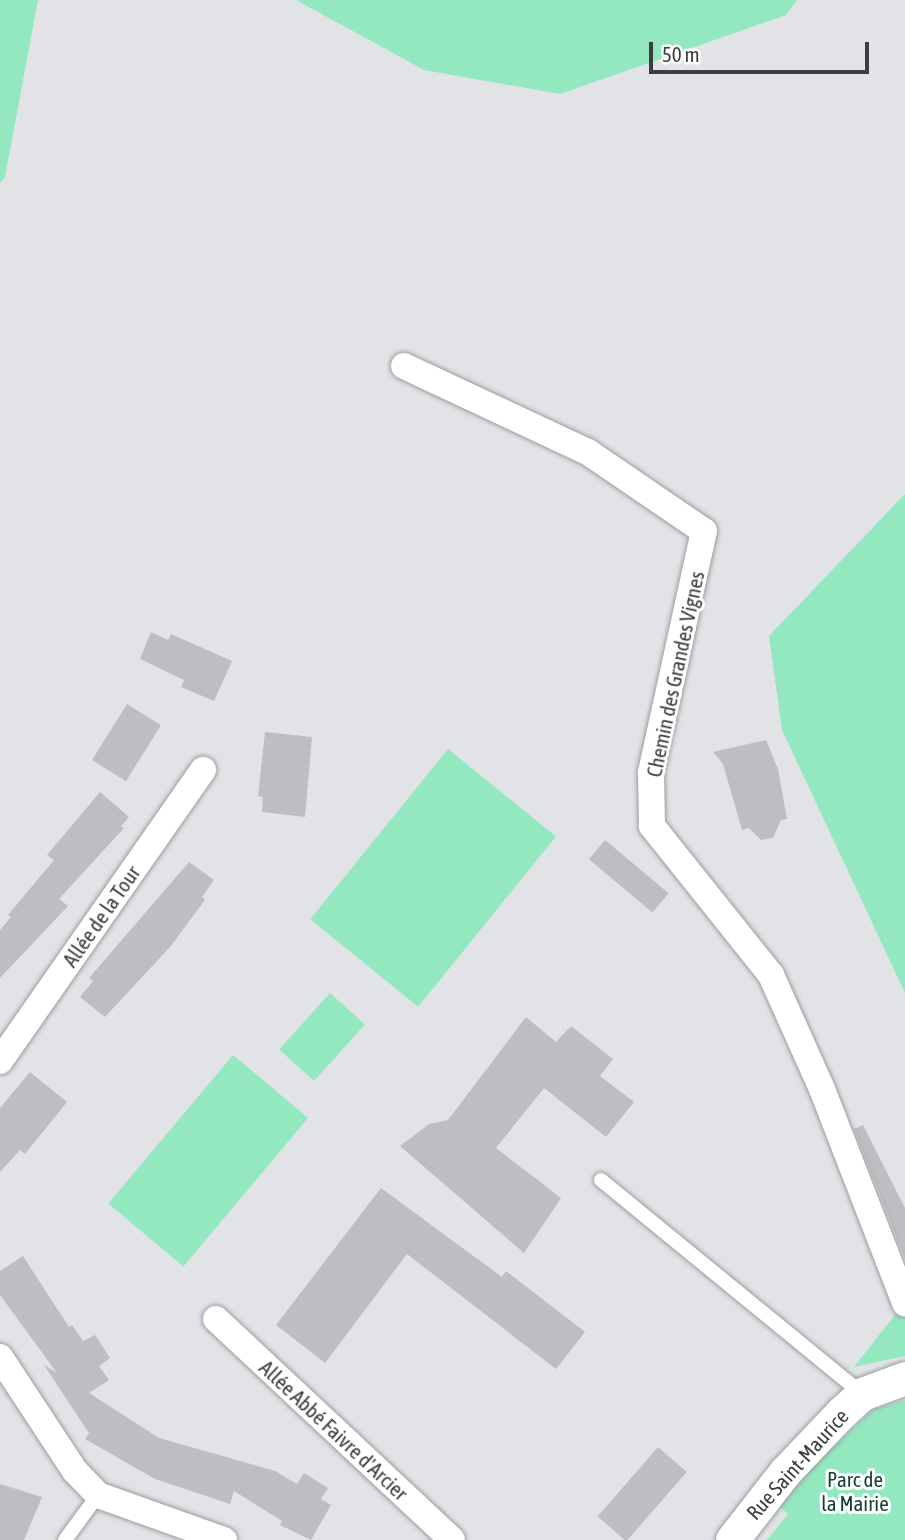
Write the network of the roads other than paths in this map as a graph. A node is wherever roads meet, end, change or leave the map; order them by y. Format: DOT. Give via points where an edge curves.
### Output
graph roads {
  1 [pos="404,366"];
  2 [pos="203,770"];
  3 [pos="0,1061"];
  4 [pos="601,1180"];
  5 [pos="905,1303"];
  6 [pos="216,1319"];
  7 [pos="0,1357"];
  8 [pos="905,1378"];
  9 [pos="862,1394"];
  10 [pos="98,1495"];
  11 [pos="65,1540"];
  12 [pos="224,1540"];
  13 [pos="452,1540"];
  14 [pos="732,1540"];
  1 -- 5 [label="street, Chemin des Grandes Vignes" via="588,452 704,531 651,773 652,827 771,975 822,1089"];
  2 -- 3 [label="street, Allée de la Tour"];
  4 -- 9 [label="lane"];
  6 -- 13 [label="street, Allée Abbé Faivre d'Arcier"];
  7 -- 10 [label="street" via="75,1471"];
  8 -- 9 [label="street, Rue Saint-Maurice"];
  9 -- 14 [label="street, Rue Saint-Maurice" via="785,1472"];
  10 -- 11 [label="lane"];
  10 -- 12 [label="street"];
}
